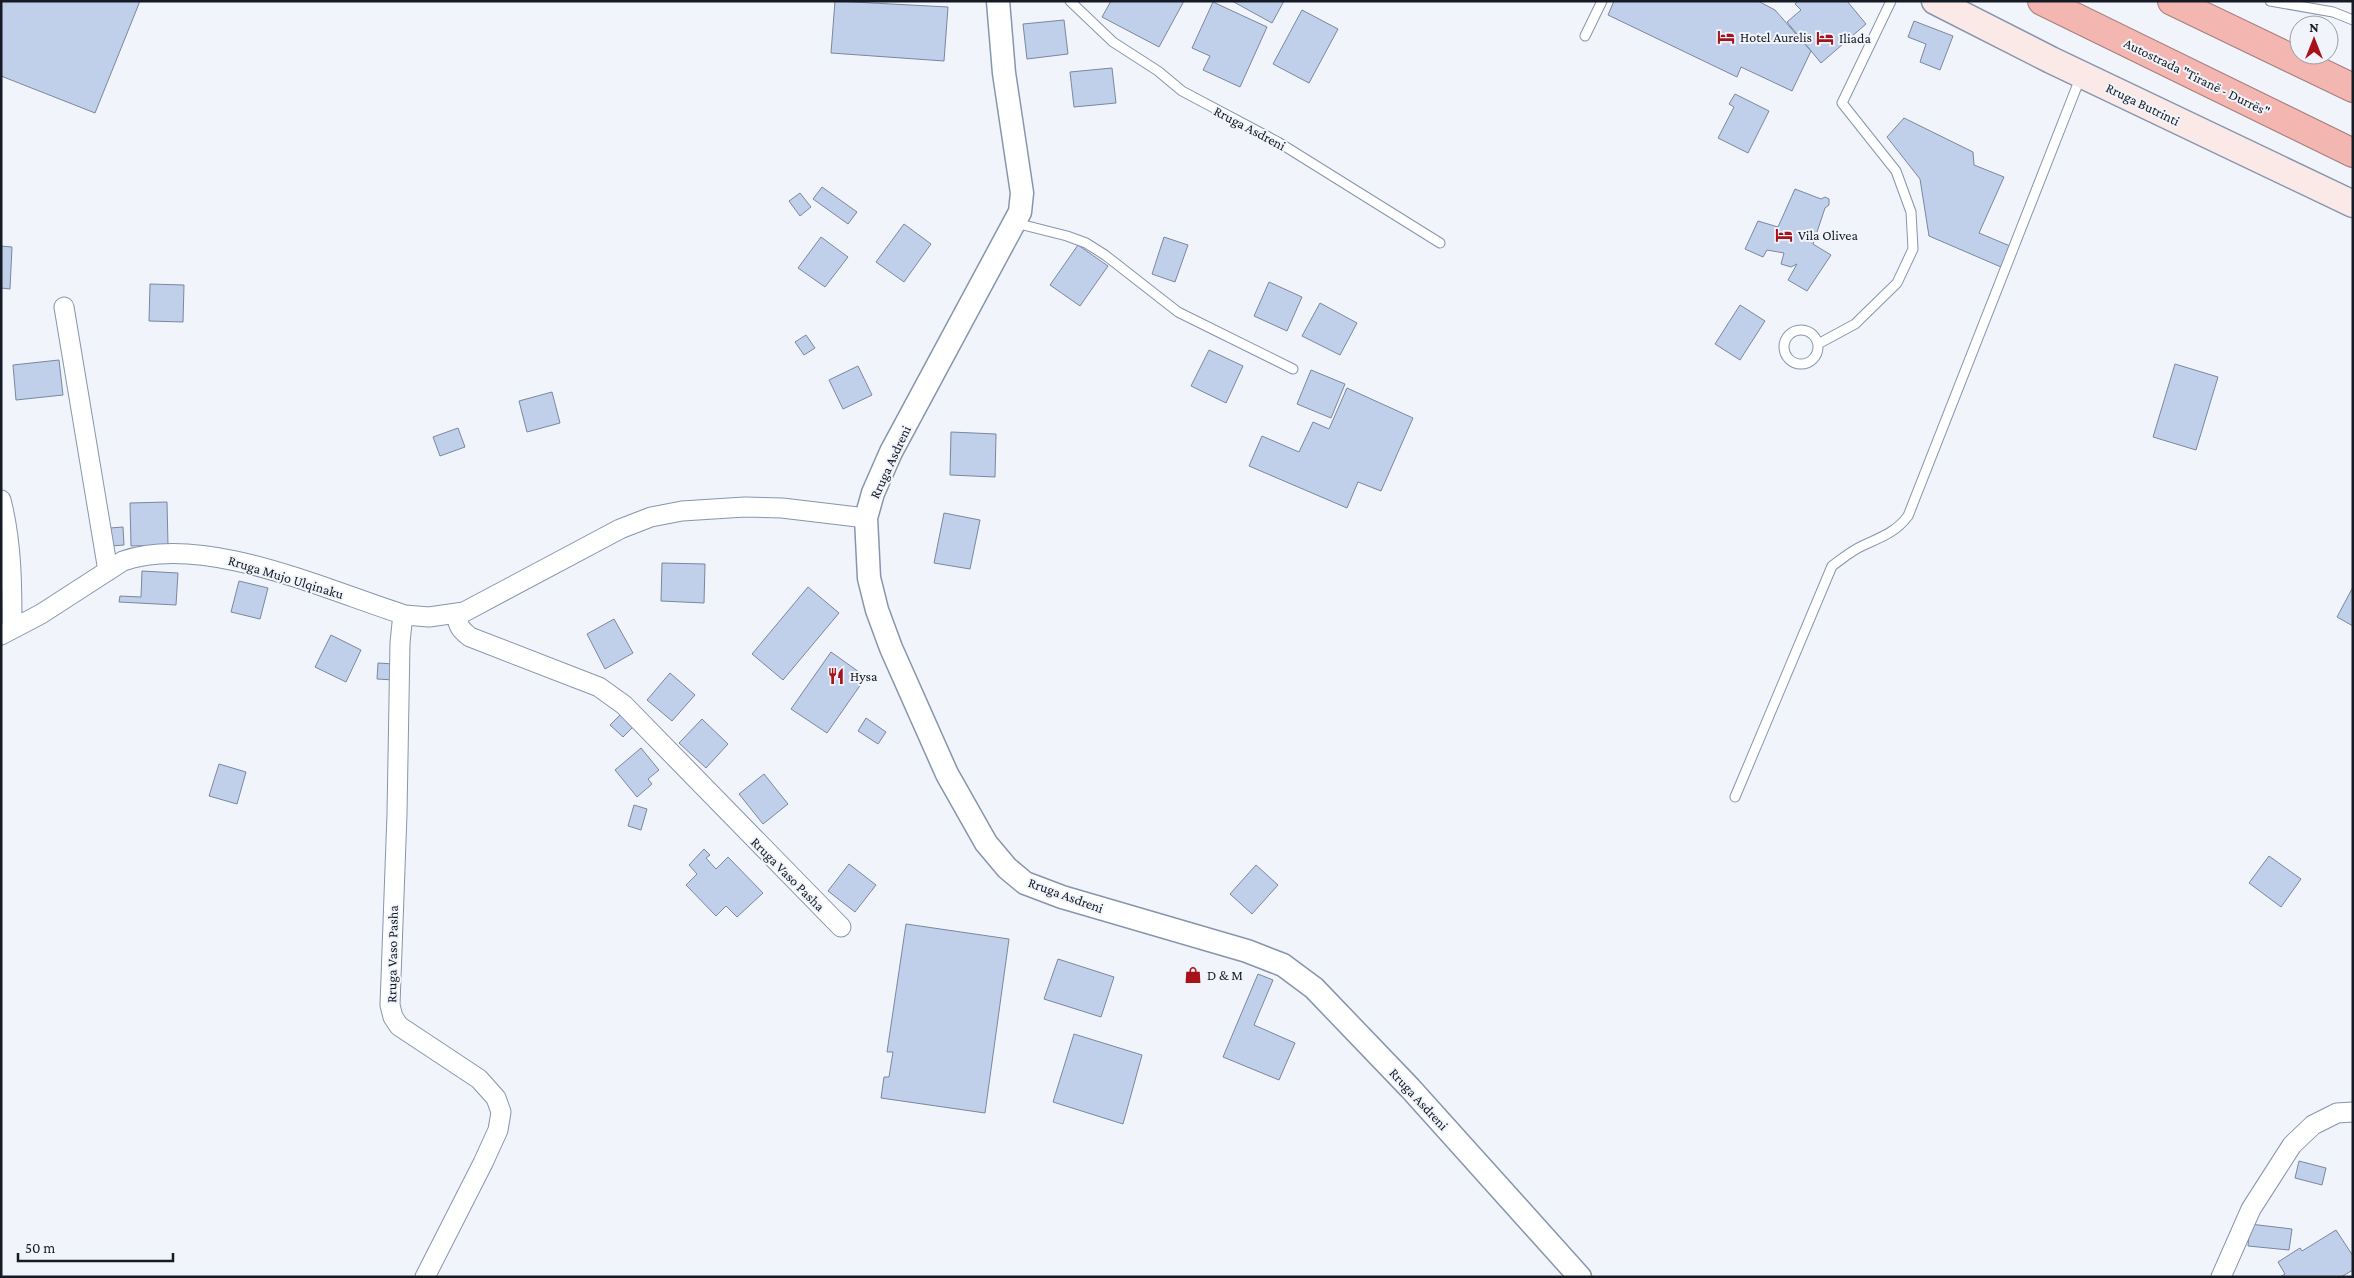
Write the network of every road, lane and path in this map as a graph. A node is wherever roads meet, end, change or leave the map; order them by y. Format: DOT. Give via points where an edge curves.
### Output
graph roads {
  1 [pos="998,1"];
  2 [pos="1070,1"];
  3 [pos="1602,1"];
  4 [pos="1891,1"];
  5 [pos="1935,1"];
  6 [pos="2042,1"];
  7 [pos="2172,1"];
  8 [pos="2270,1"];
  9 [pos="2353,20"];
  10 [pos="1585,36"];
  11 [pos="2081,74"];
  12 [pos="2353,88"];
  13 [pos="2353,153"];
  14 [pos="2353,204"];
  15 [pos="1016,223"];
  16 [pos="1440,243"];
  17 [pos="64,307"];
  18 [pos="1818,344"];
  19 [pos="1293,369"];
  20 [pos="1,500"];
  21 [pos="866,518"];
  22 [pos="108,571"];
  23 [pos="458,613"];
  24 [pos="405,615"];
  25 [pos="6,632"];
  26 [pos="1735,796"];
  27 [pos="841,927"];
  28 [pos="2353,1112"];
  29 [pos="425,1277"];
  30 [pos="1580,1277"];
  31 [pos="2221,1277"];
  1 -- 15 [label="street, Rruga Asdreni" via="1004,73 1022,193"];
  2 -- 16 [label="lane, Rruga Asdreni" via="1113,42 1182,91 1278,142"];
  3 -- 10 [label="lane"];
  4 -- 18 [label="lane" via="1842,103 1896,171 1911,212 1913,249 1897,283 1855,324"];
  5 -- 11 [label="main road, Rruga Butrinti"];
  6 -- 13 [label="highway, Autostrada \"Tiranë - Durrës\""];
  7 -- 12 [label="highway"];
  8 -- 9 [label="lane" via="2333,12"];
  11 -- 14 [label="main road, Rruga Butrinti"];
  11 -- 26 [label="lane" via="1908,516 1900,527 1860,546 1832,566"];
  15 -- 19 [label="lane" via="1086,243 1178,312"];
  15 -- 21 [label="street, Rruga Asdreni" via="892,452 873,493"];
  17 -- 22 [label="street"];
  20 -- 25 [label="street, Rruga Mujo Ulqinaku" via="12,570"];
  21 -- 23 [label="street" via="745,507 652,517 620,529"];
  21 -- 30 [label="street, Rruga Asdreni" via="869,578 891,648 947,774 986,843 1007,868 1025,883 1062,897 1247,951 1283,965 1314,988 1410,1088"];
  22 -- 24 [label="street, Rruga Mujo Ulqinaku" via="137,556 218,556"];
  22 -- 25 [label="street, Rruga Mujo Ulqinaku" via="41,614"];
  23 -- 24 [label="street" via="429,617"];
  23 -- 27 [label="street, Rruga Vaso Pasha" via="461,630 470,637 599,687 618,700"];
  24 -- 29 [label="street, Rruga Vaso Pasha" via="400,642 392,1017 399,1026 479,1079 496,1098 501,1112 498,1130 483,1163"];
  28 -- 31 [label="street" via="2338,1113 2313,1125 2292,1145 2251,1209"];
}
